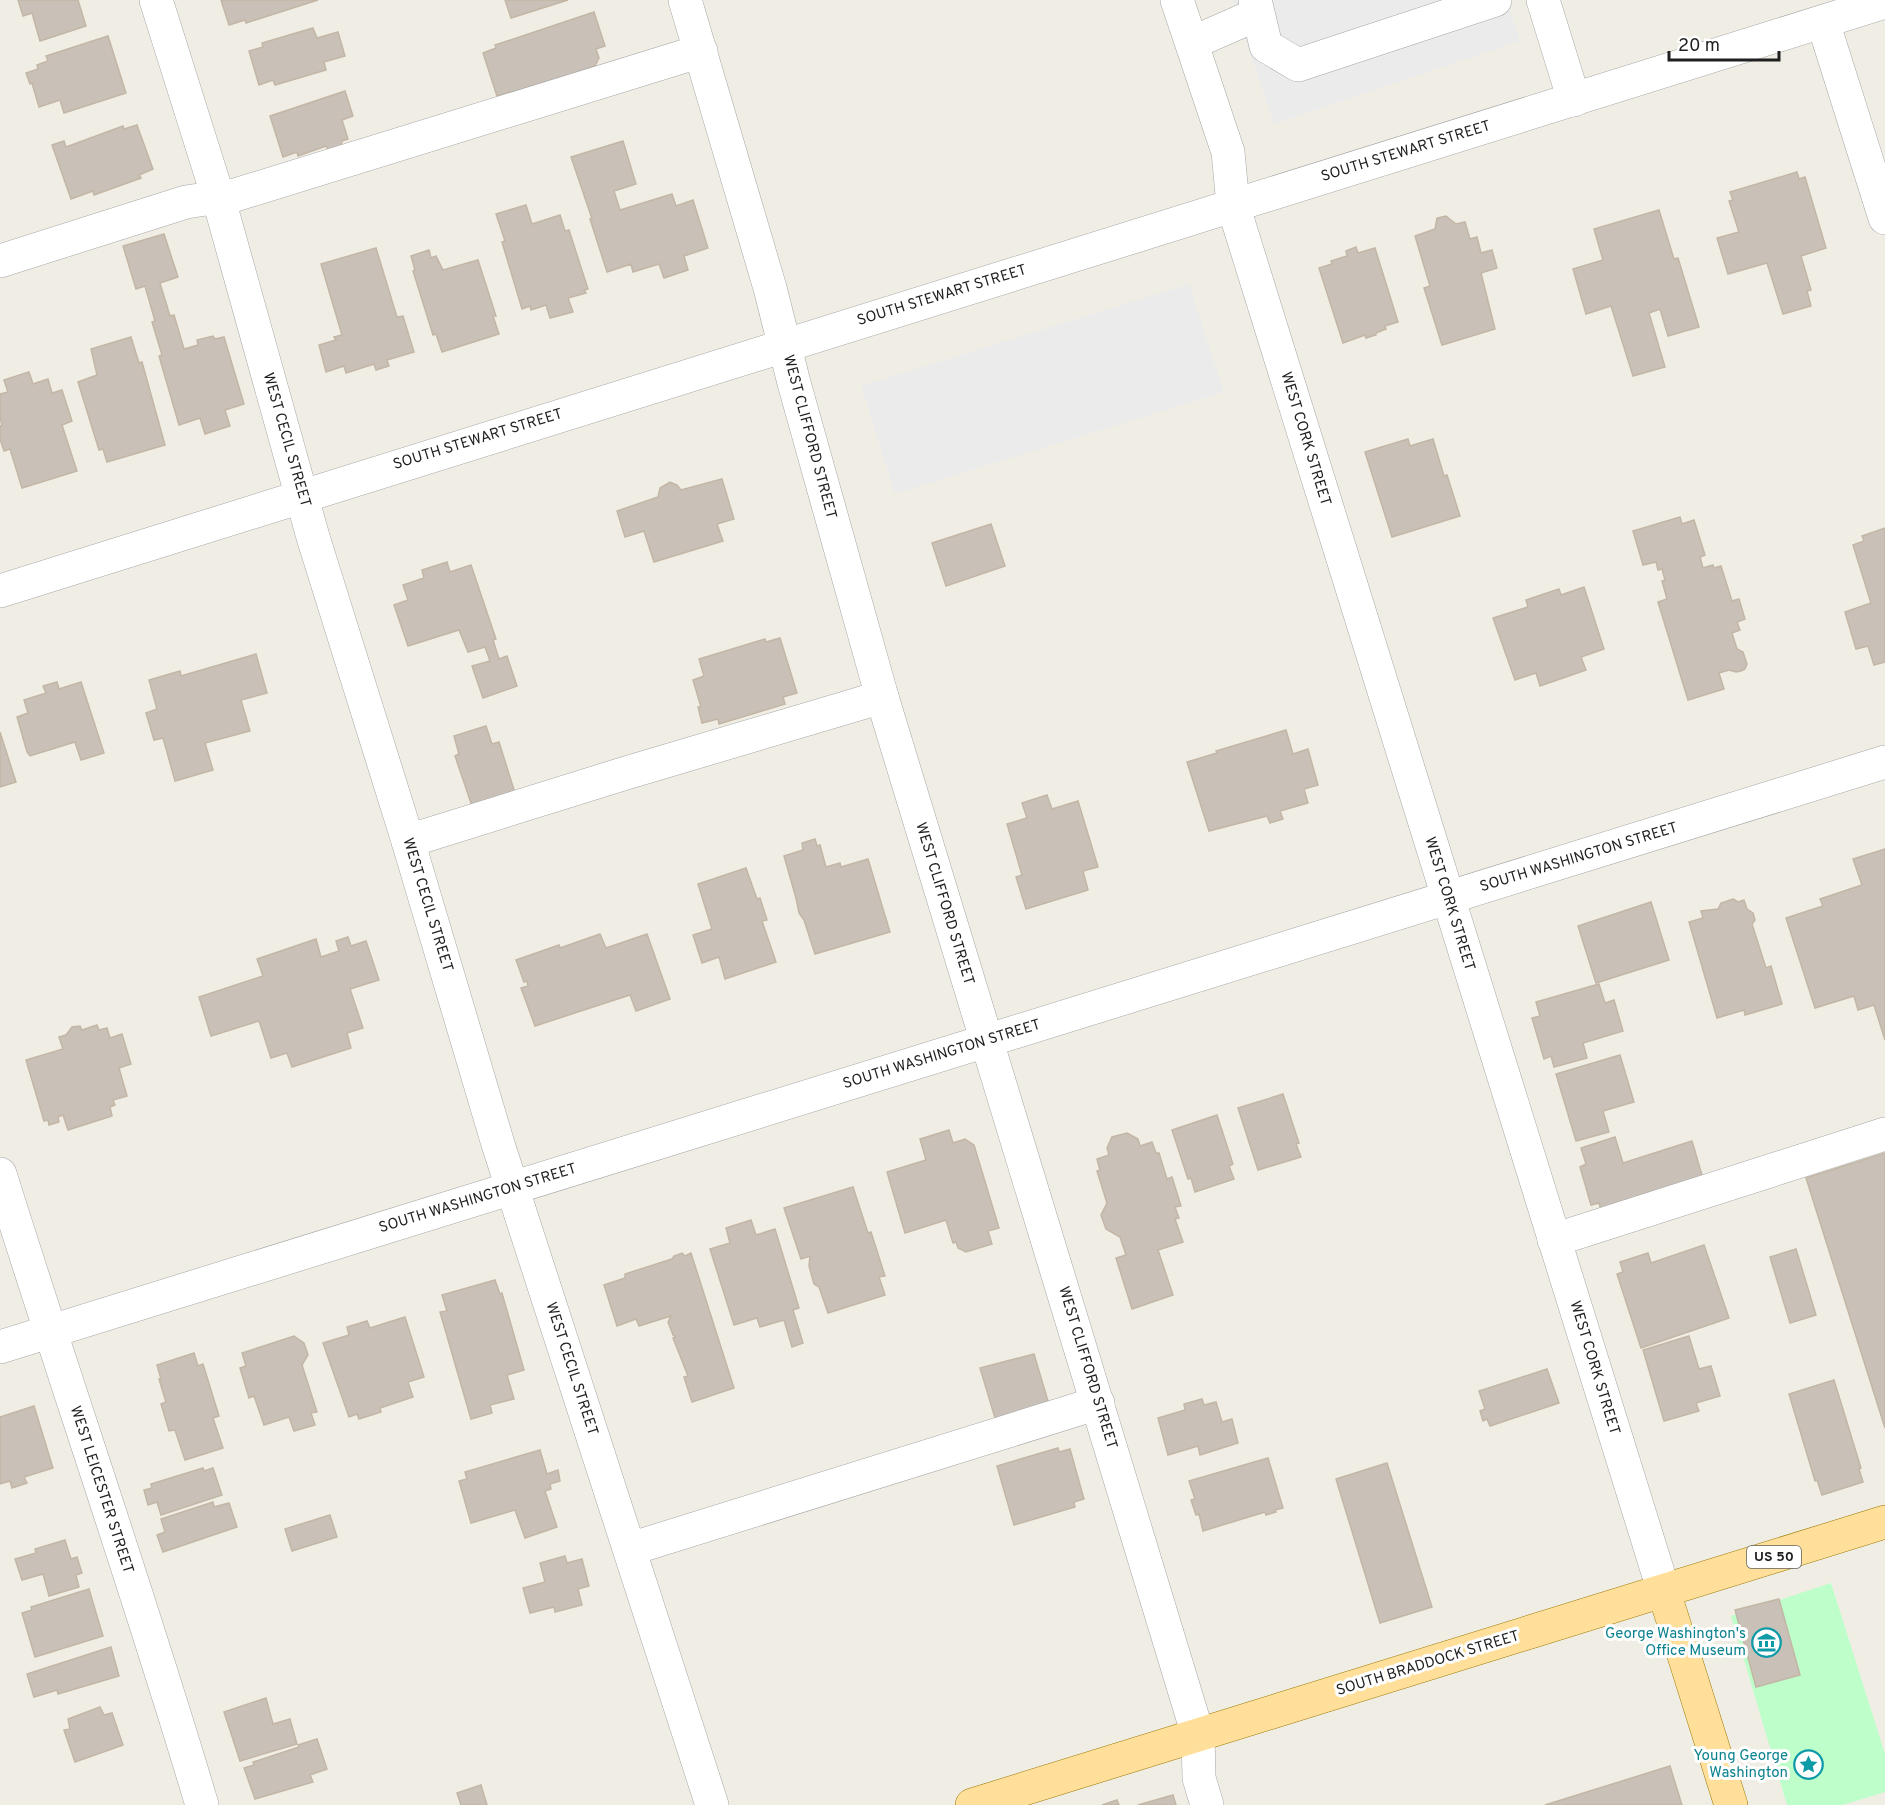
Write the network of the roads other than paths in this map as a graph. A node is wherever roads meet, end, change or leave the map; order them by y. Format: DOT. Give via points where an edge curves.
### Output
graph roads {
  1 [pos="156,0"];
  2 [pos="685,0"];
  3 [pos="1177,0"];
  4 [pos="1495,0"];
  5 [pos="1543,0"];
  6 [pos="1885,2"];
  7 [pos="1257,7"];
  8 [pos="1823,22"];
  9 [pos="1192,43"];
  10 [pos="701,51"];
  11 [pos="1574,100"];
  12 [pos="219,200"];
  13 [pos="1233,205"];
  14 [pos="1885,218"];
  15 [pos="0,261"];
  16 [pos="784,345"];
  17 [pos="301,496"];
  18 [pos="0,591"];
  19 [pos="882,697"];
  20 [pos="1885,762"];
  21 [pos="408,841"];
  22 [pos="1447,898"];
  23 [pos="987,1041"];
  24 [pos="1885,1134"];
  25 [pos="0,1174"];
  26 [pos="513,1188"];
  27 [pos="1554,1240"];
  28 [pos="49,1332"];
  29 [pos="0,1347"];
  30 [pos="1098,1403"];
  31 [pos="1885,1522"];
  32 [pos="630,1549"];
  33 [pos="1664,1592"];
  34 [pos="1198,1735"];
  35 [pos="978,1804"];
  36 [pos="202,1805"];
  37 [pos="712,1805"];
  38 [pos="1207,1805"];
  39 [pos="1731,1805"];
  1 -- 12 [label="street, WEST CECIL STREET"];
  2 -- 10 [label="street, WEST CLIFFORD STREET"];
  3 -- 9 [label="street, WEST CORK STREET"];
  4 -- 7 [label="street" via="1298,65 1266,46"];
  5 -- 11 [label="street"];
  6 -- 8 [label="street, SOUTH STEWART STREET"];
  7 -- 9 [label="street"];
  8 -- 11 [label="street, SOUTH STEWART STREET"];
  8 -- 14 [label="street"];
  9 -- 13 [label="street, WEST CORK STREET" via="1228,153"];
  10 -- 12 [label="street"];
  10 -- 16 [label="street, WEST CLIFFORD STREET"];
  11 -- 13 [label="street, SOUTH STEWART STREET"];
  12 -- 15 [label="street" via="186,202"];
  12 -- 17 [label="street, WEST CECIL STREET"];
  13 -- 16 [label="street, SOUTH STEWART STREET"];
  13 -- 22 [label="street, WEST CORK STREET"];
  16 -- 17 [label="street, SOUTH STEWART STREET"];
  16 -- 19 [label="street, WEST CLIFFORD STREET"];
  17 -- 18 [label="street, SOUTH STEWART STREET"];
  17 -- 21 [label="street, WEST CECIL STREET"];
  19 -- 21 [label="street"];
  19 -- 23 [label="street, WEST CLIFFORD STREET"];
  20 -- 22 [label="street, SOUTH WASHINGTON STREET"];
  21 -- 26 [label="street, WEST CECIL STREET"];
  22 -- 23 [label="street, SOUTH WASHINGTON STREET"];
  22 -- 27 [label="street, WEST CORK STREET"];
  23 -- 26 [label="street, SOUTH WASHINGTON STREET"];
  23 -- 30 [label="street, WEST CLIFFORD STREET"];
  24 -- 27 [label="street"];
  25 -- 28 [label="street, WEST LEICESTER STREET"];
  26 -- 28 [label="street, SOUTH WASHINGTON STREET"];
  26 -- 32 [label="street, WEST CECIL STREET"];
  27 -- 33 [label="street, WEST CORK STREET"];
  28 -- 29 [label="street, SOUTH WASHINGTON STREET"];
  28 -- 36 [label="street, WEST LEICESTER STREET"];
  30 -- 32 [label="street"];
  30 -- 34 [label="street, WEST CLIFFORD STREET"];
  31 -- 33 [label="main road, SOUTH BRADDOCK STREET / US 50"];
  32 -- 37 [label="street, WEST CECIL STREET"];
  33 -- 34 [label="main road, SOUTH BRADDOCK STREET"];
  33 -- 39 [label="main road, WEST CORK STREET"];
  34 -- 35 [label="main road, SOUTH BRADDOCK STREET"];
  34 -- 38 [label="street, WEST CLIFFORD STREET" via="1199,1779"];
}
